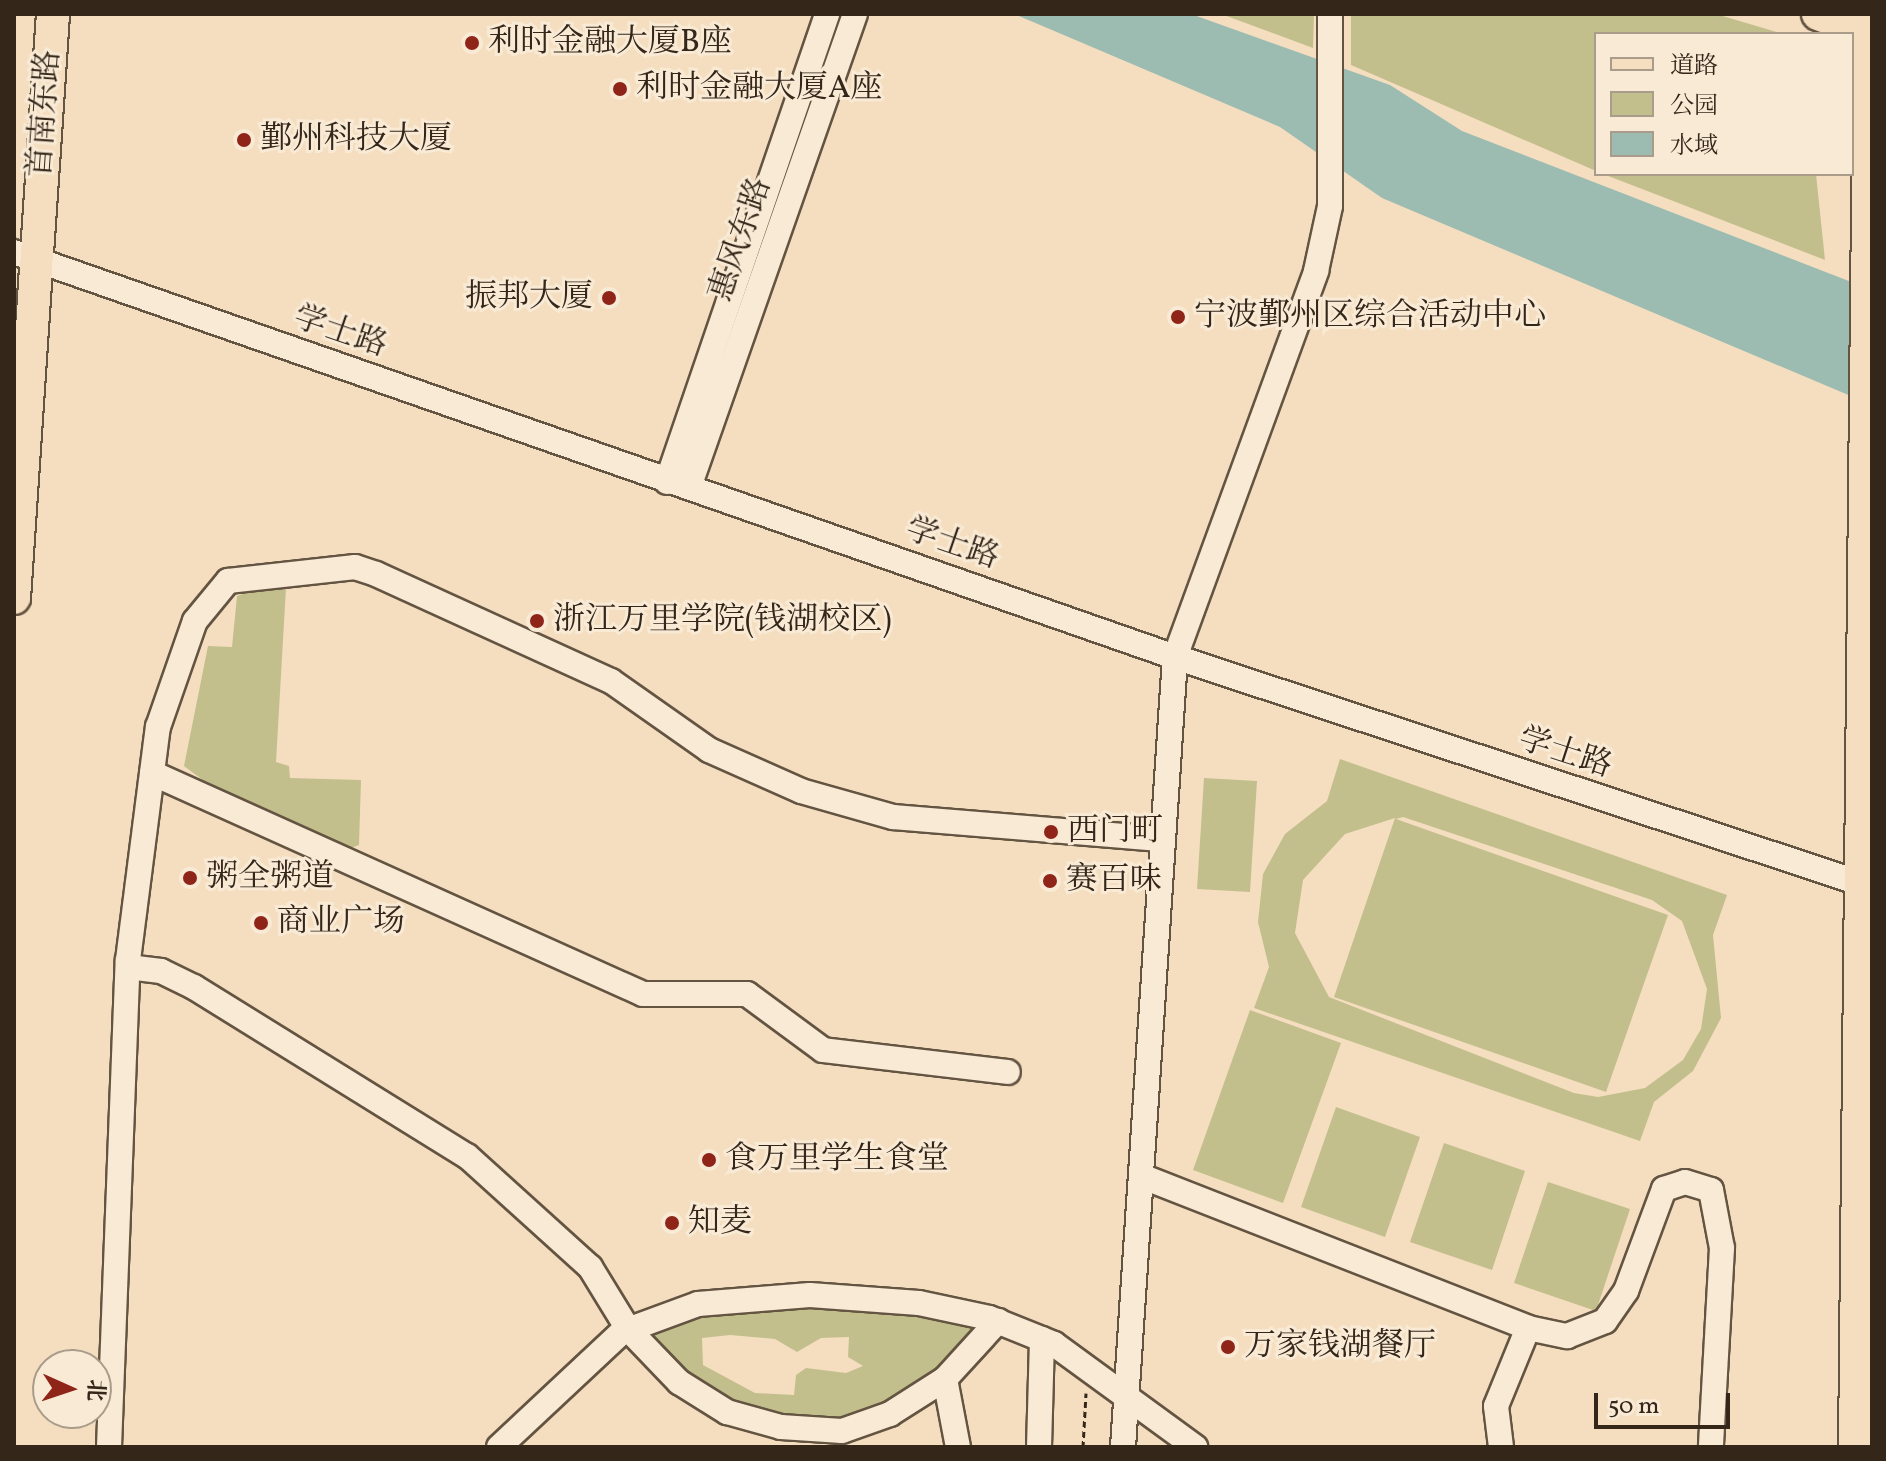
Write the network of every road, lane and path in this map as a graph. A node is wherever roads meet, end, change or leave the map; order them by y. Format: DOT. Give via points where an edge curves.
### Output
graph roads {
  1 [pos="34,14"];
  2 [pos="53,14"];
  3 [pos="827,14"];
  4 [pos="855,14"];
  5 [pos="1330,14"];
  6 [pos="1818,14"];
  7 [pos="1870,27"];
  8 [pos="23,255"];
  9 [pos="14,313"];
  10 [pos="678,484"];
  11 [pos="14,598"];
  12 [pos="1175,657"];
  13 [pos="152,773"];
  14 [pos="1163,839"];
  15 [pos="1867,887"];
  16 [pos="128,967"];
  17 [pos="1008,1072"];
  18 [pos="1141,1176"];
  19 [pos="998,1321"];
  20 [pos="1528,1328"];
  21 [pos="628,1329"];
  22 [pos="1042,1339"];
  23 [pos="1087,1366"];
  24 [pos="945,1379"];
  25 [pos="1127,1391"];
  26 [pos="109,1447"];
  27 [pos="499,1447"];
  28 [pos="958,1447"];
  29 [pos="1039,1447"];
  30 [pos="1083,1447"];
  31 [pos="1123,1447"];
  32 [pos="1194,1447"];
  33 [pos="1501,1447"];
  34 [pos="1711,1447"];
  35 [pos="1855,1447"];
  1 -- 8 [label="main road, 首南东路"];
  2 -- 8 [label="main road, 首南东路"];
  3 -- 10 [label="street, 惠风东路"];
  4 -- 10 [label="street, 惠风东路"];
  5 -- 12 [label="street" via="1330,206 1316,271"];
  6 -- 7 [label="main road"];
  7 -- 15 [label="main road" via="1864,405"];
  8 -- 9 [label="main road, 首南东路"];
  8 -- 10 [label="street, 学士路"];
  8 -- 11 [label="main road, 首南东路"];
  10 -- 12 [label="street, 学士路"];
  12 -- 14 [label="street"];
  12 -- 15 [label="street, 学士路"];
  13 -- 14 [label="street" via="158,727 195,621 228,581 355,567 611,681 709,750 801,791 893,817"];
  13 -- 16 [label="street"];
  13 -- 17 [label="street" via="643,994 747,994 823,1050"];
  14 -- 18 [label="street"];
  15 -- 35 [label="main road"];
  16 -- 21 [label="street" via="161,971 194,987 467,1156 590,1267"];
  16 -- 26 [label="street"];
  18 -- 20 [label="street"];
  18 -- 25 [label="street"];
  19 -- 21 [label="street" via="919,1303 810,1295 698,1304"];
  19 -- 22 [label="street"];
  19 -- 24 [label="street"];
  20 -- 33 [label="street" via="1496,1406"];
  20 -- 34 [label="street" via="1567,1336 1605,1321 1626,1291 1664,1189 1685,1182 1711,1190 1722,1248"];
  21 -- 24 [label="street" via="679,1382 727,1412 781,1427 842,1431 890,1414"];
  21 -- 27 [label="street" via="553,1390"];
  22 -- 23 [label="street"];
  22 -- 29 [label="street"];
  23 -- 25 [label="street"];
  23 -- 30 [label="path"];
  24 -- 28 [label="street"];
  25 -- 31 [label="street"];
  25 -- 32 [label="street"];
}
